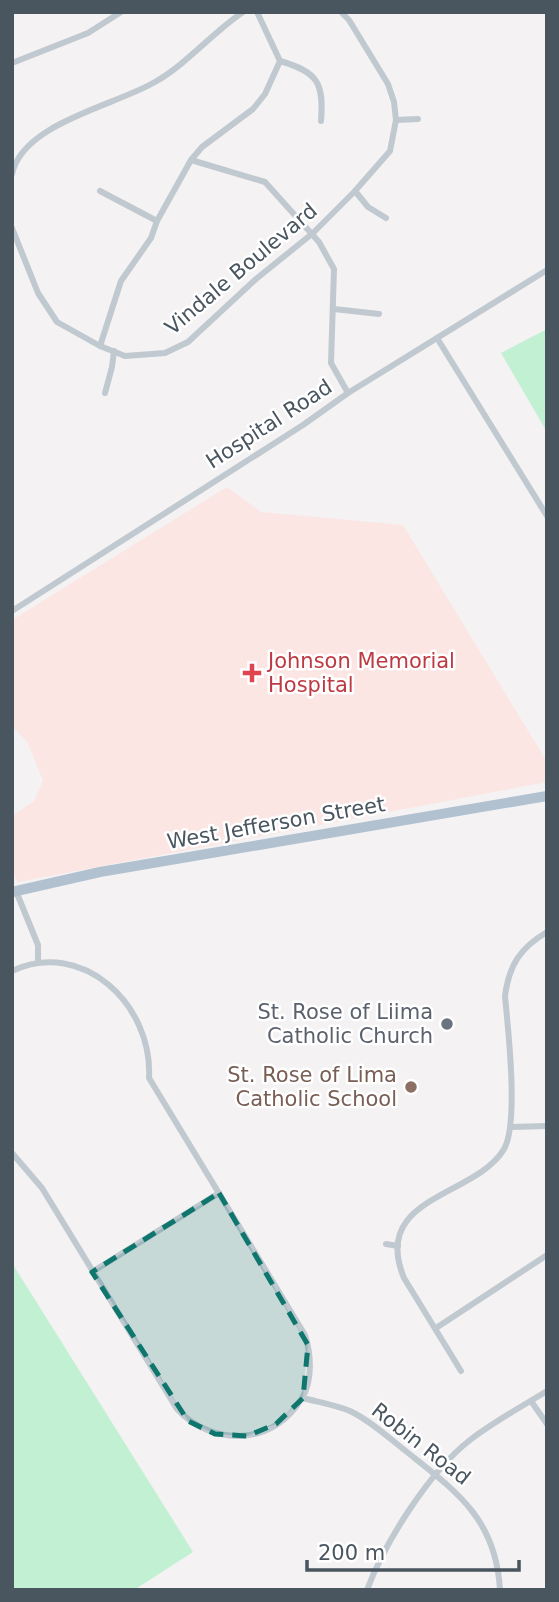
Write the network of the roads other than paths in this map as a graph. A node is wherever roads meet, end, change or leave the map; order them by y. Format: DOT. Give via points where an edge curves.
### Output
graph roads {
  1 [pos="121,12"];
  2 [pos="243,12"];
  3 [pos="257,12"];
  4 [pos="341,12"];
  5 [pos="280,61"];
  6 [pos="12,63"];
  7 [pos="418,118"];
  8 [pos="396,120"];
  9 [pos="321,121"];
  10 [pos="191,160"];
  11 [pos="13,169"];
  12 [pos="100,191"];
  13 [pos="355,191"];
  14 [pos="386,218"];
  15 [pos="157,221"];
  16 [pos="12,228"];
  17 [pos="313,233"];
  18 [pos="547,270"];
  19 [pos="334,309"];
  20 [pos="379,314"];
  21 [pos="437,338"];
  22 [pos="100,346"];
  23 [pos="114,351"];
  24 [pos="105,393"];
  25 [pos="348,393"];
  26 [pos="547,516"];
  27 [pos="12,611"];
  28 [pos="547,796"];
  29 [pos="14,891"];
  30 [pos="547,932"];
  31 [pos="38,962"];
  32 [pos="12,971"];
  33 [pos="547,1126"];
  34 [pos="512,1127"];
  35 [pos="12,1153"];
  36 [pos="219,1194"];
  37 [pos="386,1244"];
  38 [pos="398,1246"];
  39 [pos="547,1255"];
  40 [pos="92,1272"];
  41 [pos="436,1328"];
  42 [pos="461,1371"];
  43 [pos="547,1391"];
  44 [pos="303,1398"];
  45 [pos="531,1401"];
  46 [pos="547,1424"];
  47 [pos="436,1475"];
  48 [pos="367,1590"];
  49 [pos="500,1590"];
  1 -- 6 [label="street" via="88,33"];
  2 -- 11 [label="street" via="154,83 46,131 25,148"];
  3 -- 5 [label="street"];
  4 -- 8 [label="street" via="388,84"];
  5 -- 9 [label="street" via="313,76 323,96"];
  5 -- 10 [label="street" via="253,108"];
  7 -- 8 [label="street"];
  8 -- 13 [label="street, Vindale Boulevard" via="390,151"];
  10 -- 15 [label="street"];
  10 -- 17 [label="street" via="265,182"];
  12 -- 15 [label="street"];
  13 -- 14 [label="street" via="368,207"];
  13 -- 17 [label="street, Vindale Boulevard"];
  15 -- 22 [label="street" via="121,281"];
  16 -- 22 [label="street, Vindale Boulevard" via="38,293 57,323"];
  17 -- 19 [label="street" via="334,269"];
  17 -- 23 [label="street, Vindale Boulevard" via="188,342 165,354 125,356"];
  18 -- 21 [label="street, Hospital Road"];
  19 -- 20 [label="street"];
  19 -- 25 [label="street" via="331,363"];
  21 -- 25 [label="street, Hospital Road"];
  21 -- 26 [label="street"];
  22 -- 23 [label="street, Vindale Boulevard"];
  23 -- 24 [label="street"];
  25 -- 27 [label="street, Hospital Road"];
  28 -- 29 [label="main road, West Jefferson Street" via="100,872"];
  29 -- 31 [label="street" via="38,945"];
  30 -- 34 [label="street" via="521,950 508,976 505,996"];
  31 -- 32 [label="street"];
  31 -- 36 [label="street" via="94,974 131,1007 148,1048 149,1078"];
  33 -- 34 [label="street"];
  34 -- 38 [label="street" via="504,1149 488,1166 412,1215"];
  35 -- 40 [label="street" via="37,1180"];
  36 -- 40 [label="street"];
  36 -- 44 [label="street" via="305,1335 309,1372"];
  37 -- 38 [label="street"];
  38 -- 41 [label="street" via="404,1278"];
  39 -- 41 [label="street"];
  40 -- 44 [label="street" via="188,1421 215,1434 247,1436 276,1424"];
  41 -- 42 [label="street"];
  43 -- 45 [label="street"];
  44 -- 47 [label="street, Robin Road" via="348,1410 369,1422"];
  45 -- 46 [label="street"];
  45 -- 47 [label="street" via="469,1441"];
  47 -- 48 [label="street" via="394,1532"];
  47 -- 49 [label="street, Robin Road" via="466,1501 484,1528"];
}
